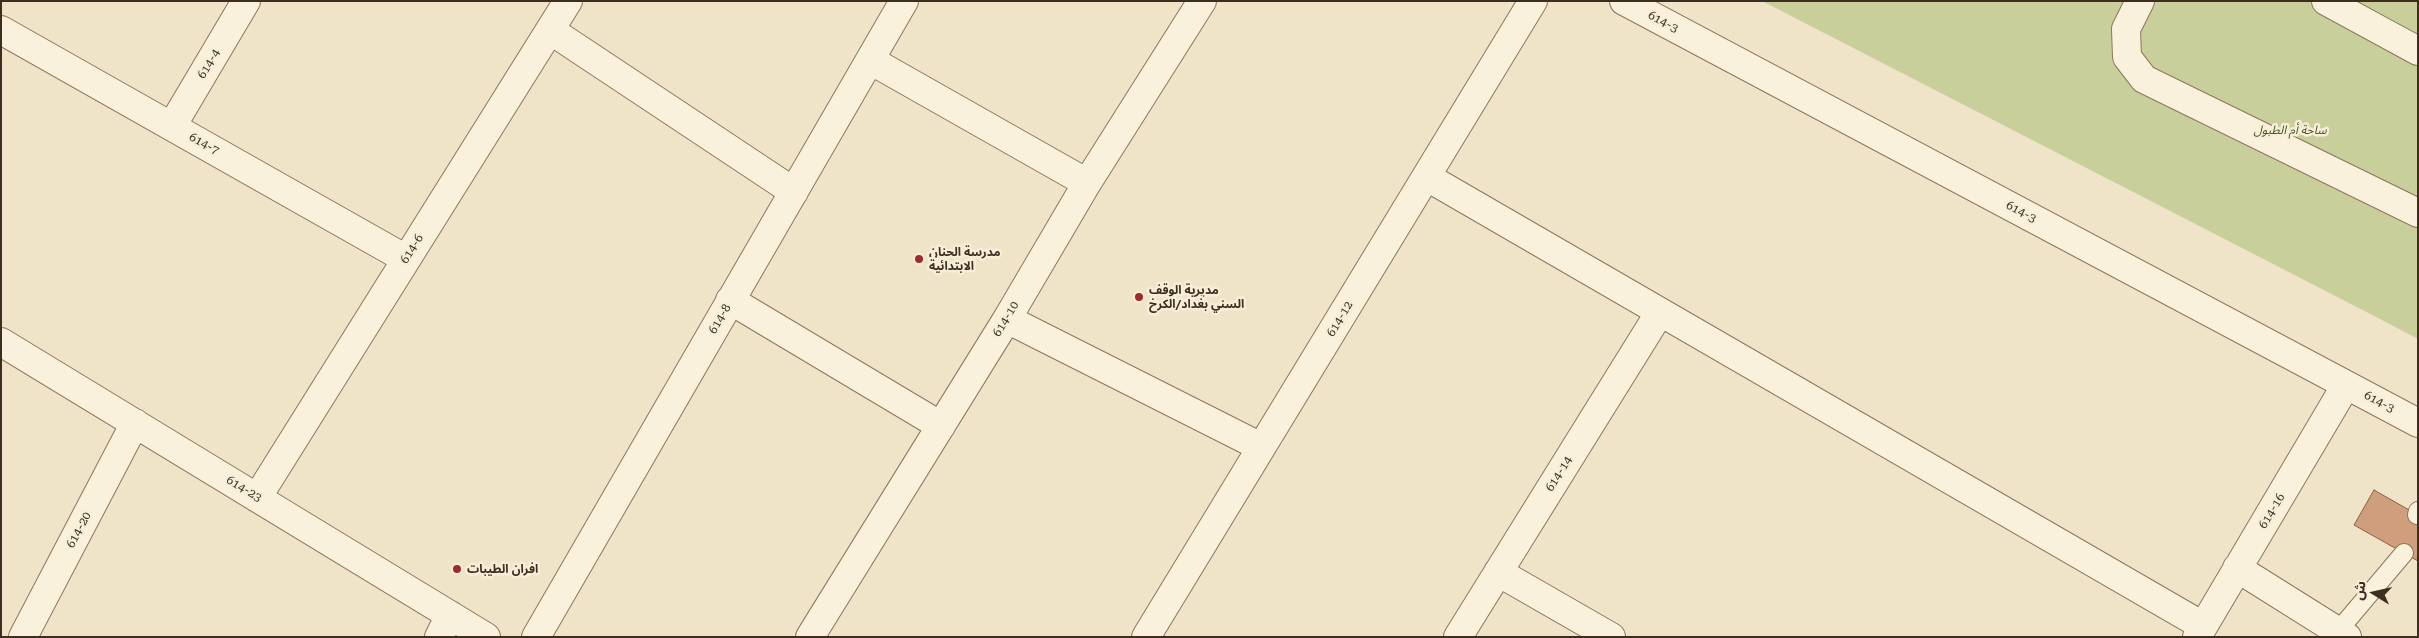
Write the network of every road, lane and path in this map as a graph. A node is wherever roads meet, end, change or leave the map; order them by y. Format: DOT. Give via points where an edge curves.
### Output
graph roads {
  1 [pos="246,1"];
  2 [pos="568,1"];
  3 [pos="904,1"];
  4 [pos="1202,1"];
  5 [pos="1533,1"];
  6 [pos="1624,1"];
  7 [pos="2140,1"];
  8 [pos="2326,1"];
  9 [pos="1,30"];
  10 [pos="550,30"];
  11 [pos="2418,51"];
  12 [pos="870,60"];
  13 [pos="172,126"];
  14 [pos="1427,176"];
  15 [pos="1086,183"];
  16 [pos="794,192"];
  17 [pos="2418,213"];
  18 [pos="406,258"];
  19 [pos="730,300"];
  20 [pos="1660,312"];
  21 [pos="1007,319"];
  22 [pos="1,342"];
  23 [pos="2346,385"];
  24 [pos="135,423"];
  25 [pos="2418,423"];
  26 [pos="941,426"];
  27 [pos="1261,448"];
  28 [pos="257,498"];
  29 [pos="2404,553"];
  30 [pos="2237,568"];
  31 [pos="1498,572"];
  32 [pos="445,626"];
  33 [pos="2200,631"];
  34 [pos="2343,634"];
  35 [pos="23,637"];
  36 [pos="486,637"];
  37 [pos="536,637"];
  38 [pos="810,637"];
  39 [pos="1146,637"];
  40 [pos="1458,637"];
  41 [pos="1611,637"];
  1 -- 13 [label="street, 614-4"];
  2 -- 10 [label="street, 614-6"];
  3 -- 12 [label="street, 614-8"];
  4 -- 15 [label="street, 614-10"];
  5 -- 14 [label="street, 614-12"];
  6 -- 23 [label="street, 614-3"];
  7 -- 17 [label="street" via="2126,29 2128,57 2144,79"];
  8 -- 11 [label="street"];
  9 -- 13 [label="street, 614-7"];
  10 -- 16 [label="street"];
  10 -- 18 [label="street, 614-6"];
  12 -- 15 [label="street"];
  12 -- 16 [label="street, 614-8"];
  13 -- 18 [label="street, 614-7"];
  14 -- 20 [label="street"];
  14 -- 27 [label="street, 614-12"];
  15 -- 21 [label="street, 614-10"];
  16 -- 19 [label="street, 614-8"];
  18 -- 28 [label="street, 614-6"];
  19 -- 26 [label="street"];
  19 -- 37 [label="street, 614-8"];
  20 -- 31 [label="street, 614-14"];
  20 -- 33 [label="street"];
  21 -- 26 [label="street, 614-10"];
  21 -- 27 [label="street"];
  22 -- 24 [label="street, 614-23"];
  23 -- 25 [label="street, 614-3"];
  23 -- 30 [label="street, 614-16"];
  24 -- 28 [label="street, 614-23"];
  24 -- 35 [label="street, 614-20"];
  26 -- 38 [label="street, 614-10"];
  27 -- 39 [label="street, 614-12"];
  28 -- 32 [label="street, 614-23"];
  29 -- 34 [label="lane"];
  30 -- 33 [label="street, 614-16"];
  30 -- 34 [label="street"];
  31 -- 40 [label="street, 614-14"];
  31 -- 41 [label="street"];
  32 -- 36 [label="street, 614-23"];
}
